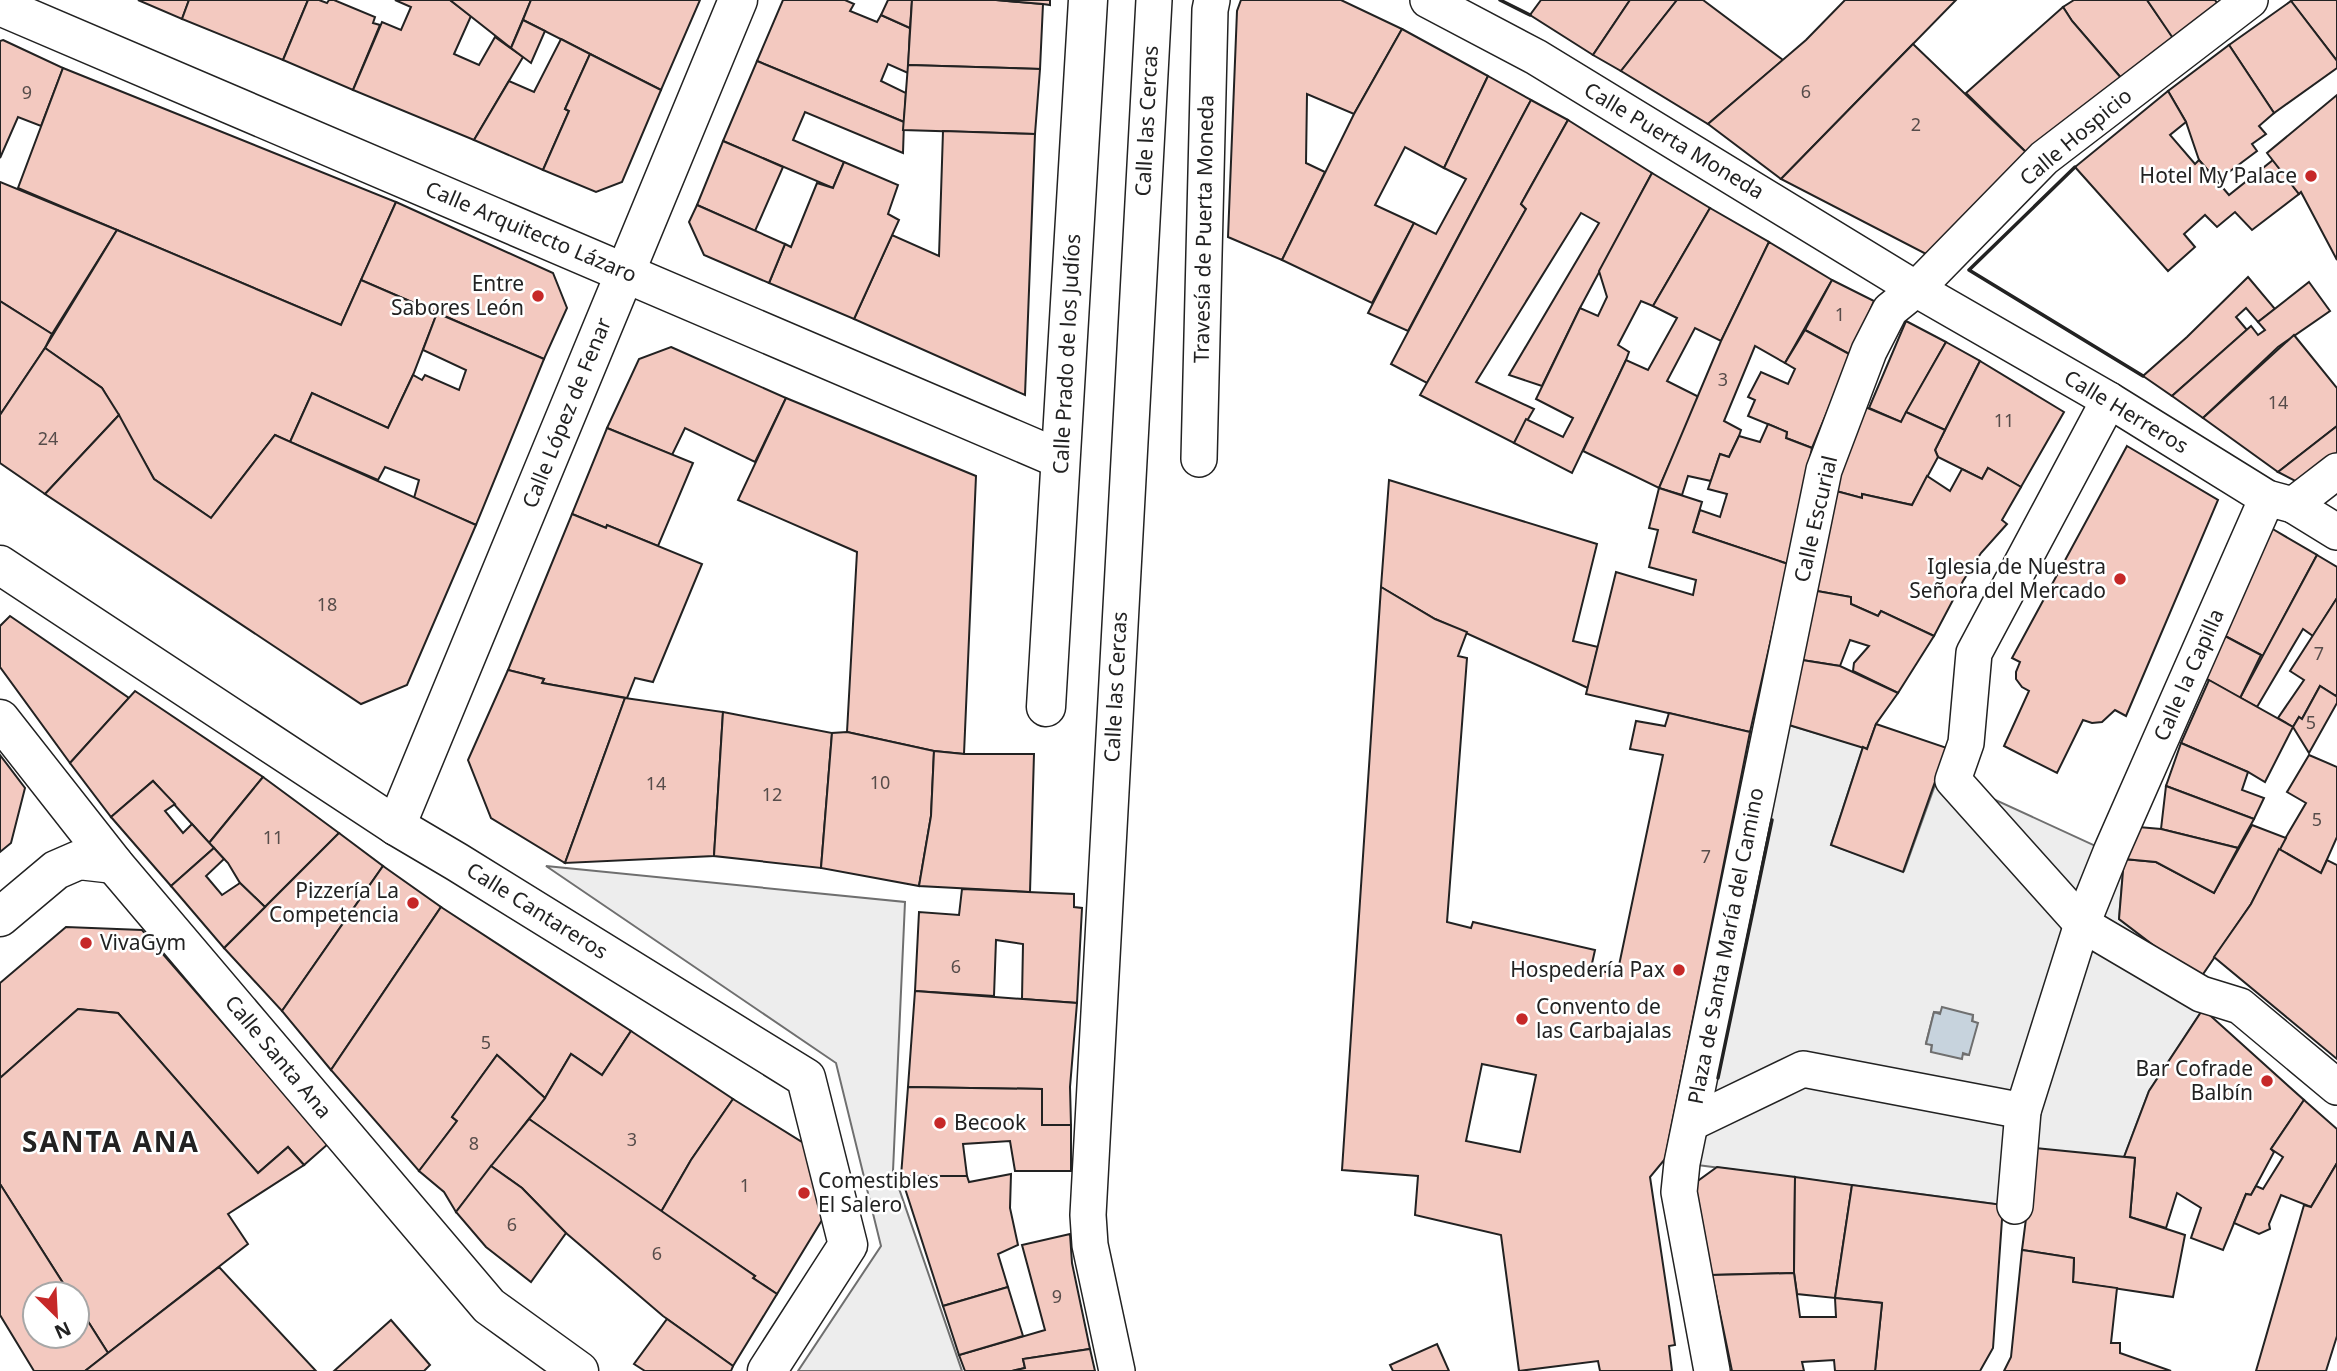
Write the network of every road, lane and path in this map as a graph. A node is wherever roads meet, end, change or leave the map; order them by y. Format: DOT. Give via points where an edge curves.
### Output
graph roads {
  1 [pos="738,0"];
  2 [pos="1088,0"];
  3 [pos="1154,0"];
  4 [pos="1212,0"];
  5 [pos="1428,0"];
  6 [pos="2250,0"];
  7 [pos="0,6"];
  8 [pos="625,272"];
  9 [pos="1916,289"];
  10 [pos="2109,400"];
  11 [pos="1199,459"];
  12 [pos="1060,460"];
  13 [pos="2337,471"];
  14 [pos="2280,501"];
  15 [pos="2337,532"];
  16 [pos="0,565"];
  17 [pos="1046,708"];
  18 [pos="0,719"];
  19 [pos="1770,728"];
  20 [pos="396,826"];
  21 [pos="114,864"];
  22 [pos="0,917"];
  23 [pos="2082,924"];
  24 [pos="2337,1087"];
  25 [pos="2023,1111"];
  26 [pos="1691,1123"];
  27 [pos="2015,1206"];
  28 [pos="579,1371"];
  29 [pos="767,1371"];
  30 [pos="1117,1371"];
  31 [pos="1712,1371"];
  1 -- 8 [label="street, Calle López de Fenar"];
  2 -- 12 [label="street, Calle Prado de los Judíos"];
  3 -- 30 [label="street, Calle las Cercas" via="1088,1215 1090,1245"];
  4 -- 11 [label="street, Travesía de Puerta Moneda"];
  5 -- 9 [label="street, Calle Puerta Moneda" via="1536,57"];
  6 -- 9 [label="street, Calle Hospicio" via="2044,158"];
  7 -- 8 [label="street, Calle Arquitecto Lázaro"];
  8 -- 12 [label="street, Calle Arquitecto Lázaro"];
  8 -- 20 [label="street, Calle López de Fenar"];
  9 -- 10 [label="street, Calle Herreros"];
  9 -- 19 [label="street, Calle Escurial" via="1890,310 1869,351 1824,470"];
  10 -- 14 [label="street, Calle Herreros"];
  10 -- 23 [label="street" via="1975,653 1966,743 1953,780"];
  12 -- 17 [label="street, Calle Prado de los Judíos"];
  13 -- 14 [label="street"];
  14 -- 15 [label="street, Calle Herreros"];
  14 -- 23 [label="street, Calle la Capilla" via="2110,852"];
  16 -- 20 [label="street, Calle Cantareros"];
  18 -- 21 [label="street, Calle Santa Ana"];
  19 -- 26 [label="street, Plaza de Santa María del Camino"];
  20 -- 29 [label="street, Calle Cantareros" via="806,1078 848,1245"];
  21 -- 22 [label="street" via="79,860 56,870"];
  21 -- 28 [label="street, Calle Santa Ana" via="489,1306"];
  23 -- 24 [label="street" via="2202,994 2240,1006"];
  23 -- 25 [label="street, Calle la Capilla"];
  25 -- 26 [label="street" via="1803,1069"];
  25 -- 27 [label="street, Calle la Capilla"];
  26 -- 31 [label="street, Plaza de Santa María del Camino" via="1679,1192"];
}
